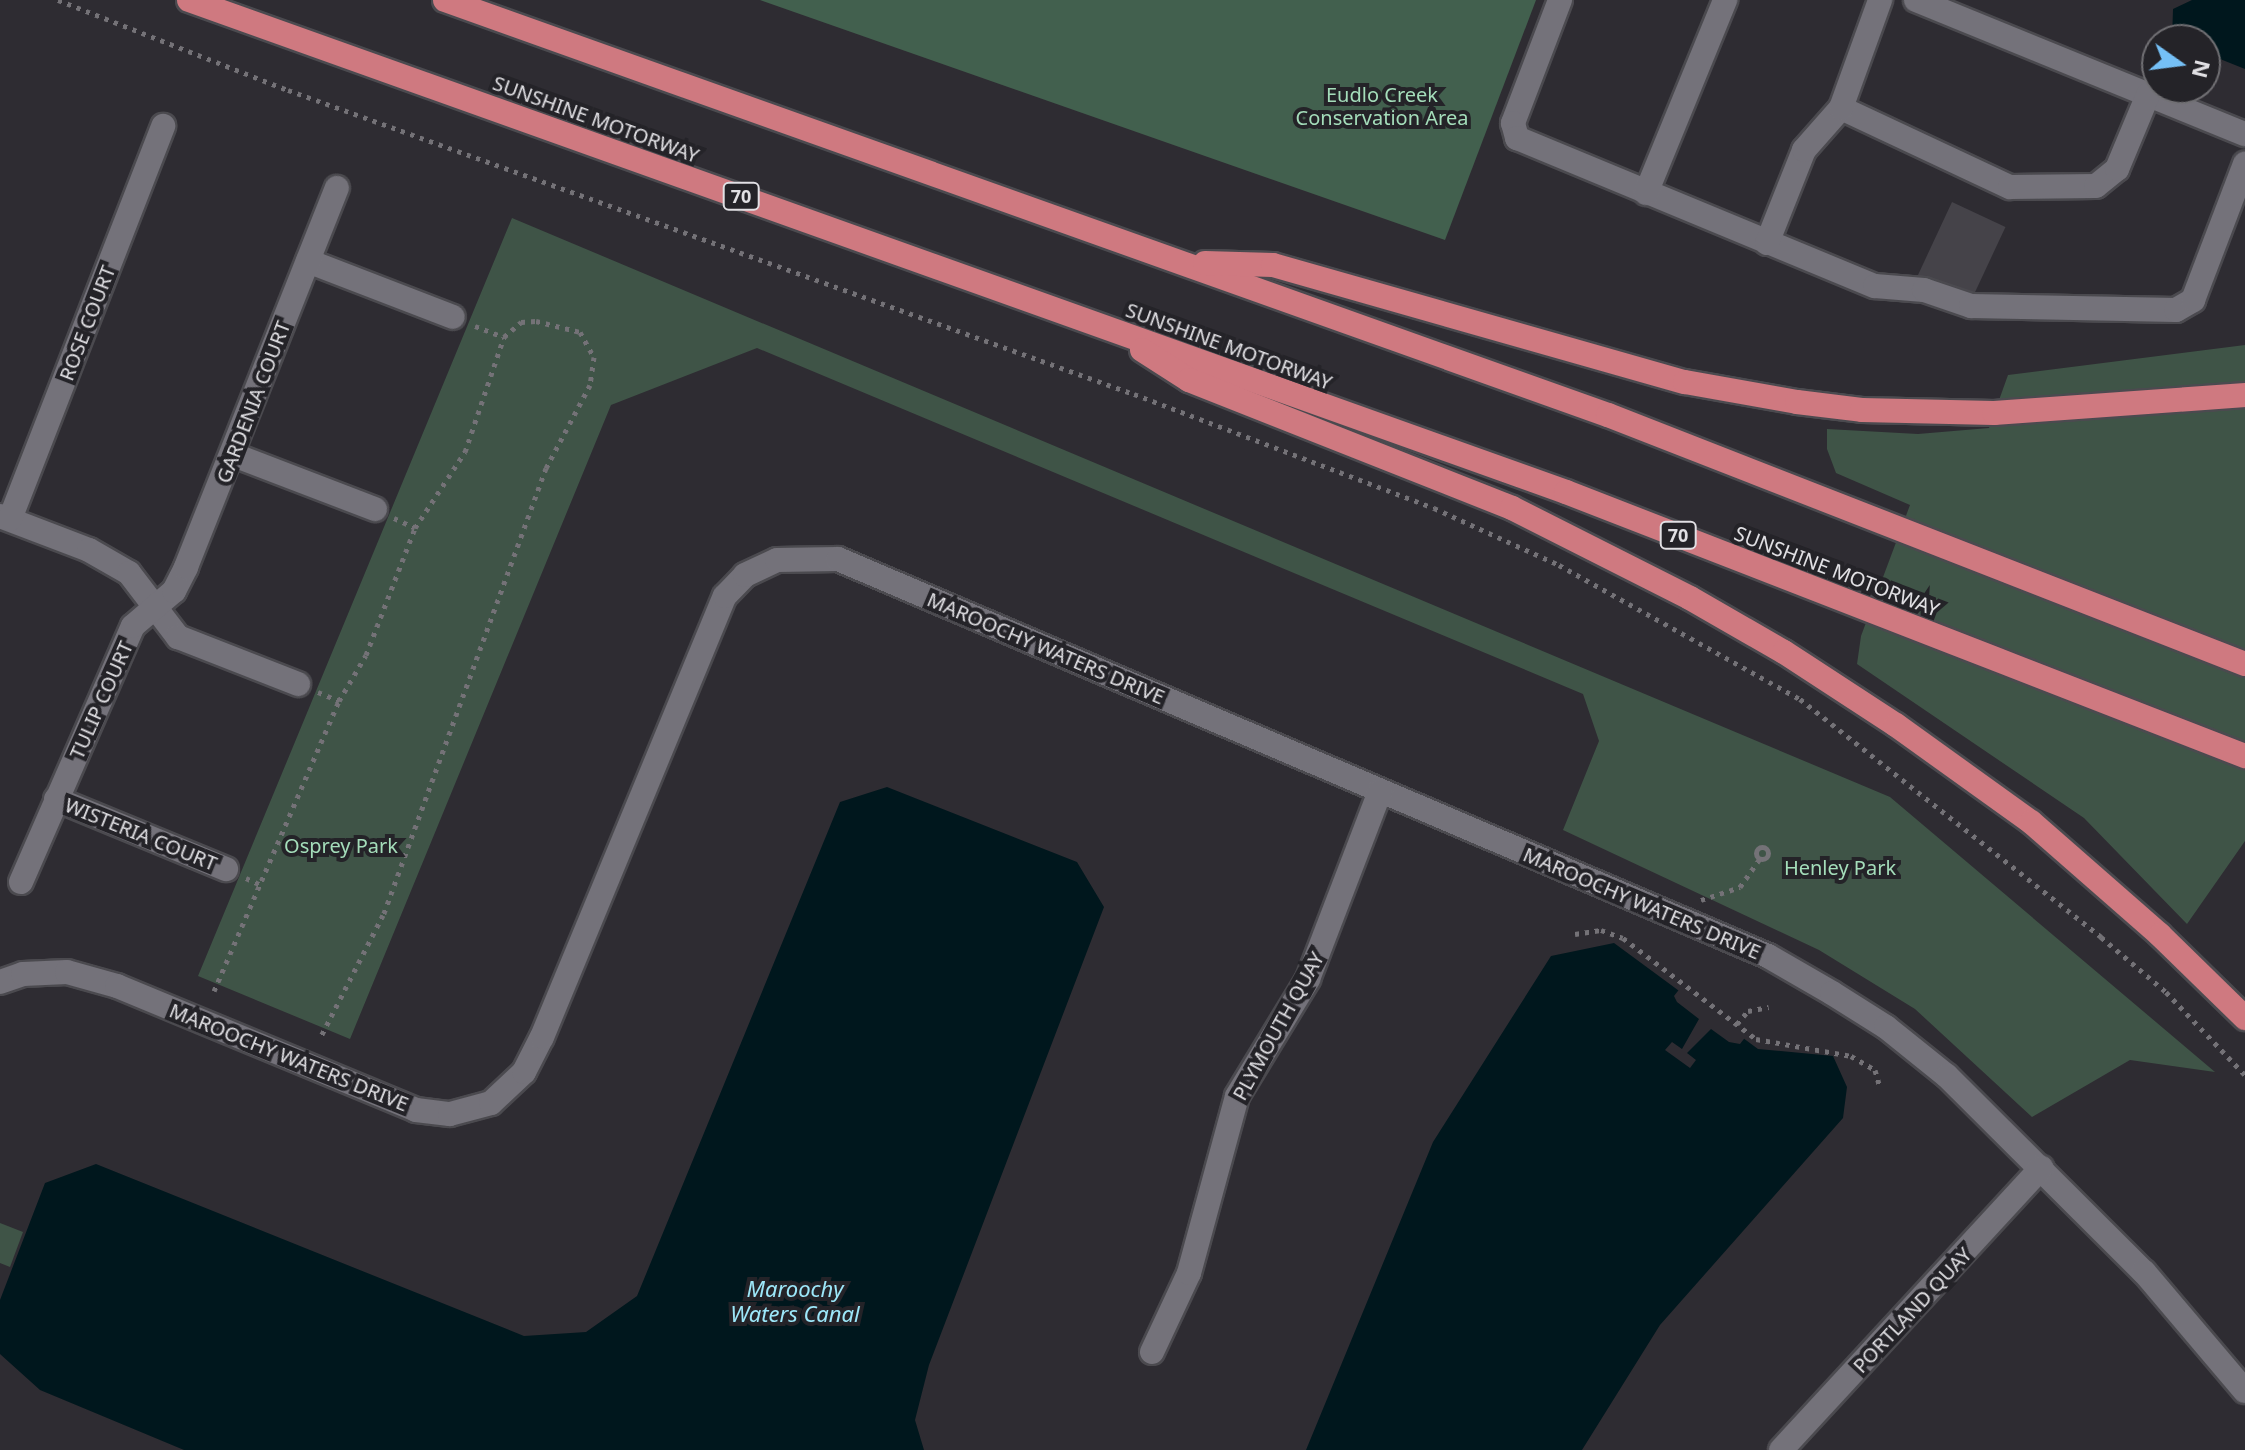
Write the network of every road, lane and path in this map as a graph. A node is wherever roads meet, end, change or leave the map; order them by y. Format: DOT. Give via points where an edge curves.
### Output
graph roads {
  1 [pos="58,0"];
  2 [pos="189,0"];
  3 [pos="445,0"];
  4 [pos="1560,0"];
  5 [pos="1725,0"];
  6 [pos="1880,0"];
  7 [pos="1916,0"];
  8 [pos="2141,92"];
  9 [pos="2144,104"];
  10 [pos="2170,104"];
  11 [pos="1841,108"];
  12 [pos="163,126"];
  13 [pos="2245,134"];
  14 [pos="2245,164"];
  15 [pos="337,188"];
  16 [pos="1646,193"];
  17 [pos="1767,243"];
  18 [pos="308,261"];
  19 [pos="1183,263"];
  20 [pos="453,317"];
  21 [pos="1106,327"];
  22 [pos="504,337"];
  23 [pos="2245,395"];
  24 [pos="234,455"];
  25 [pos="375,509"];
  26 [pos="5,518"];
  27 [pos="155,608"];
  28 [pos="2245,664"];
  29 [pos="298,684"];
  30 [pos="2245,756"];
  31 [pos="1380,791"];
  32 [pos="56,799"];
  33 [pos="1760,858"];
  34 [pos="226,869"];
  35 [pos="21,882"];
  36 [pos="1700,900"];
  37 [pos="1575,934"];
  38 [pos="0,982"];
  39 [pos="214,991"];
  40 [pos="1769,1007"];
  41 [pos="2245,1018"];
  42 [pos="1737,1024"];
  43 [pos="321,1036"];
  44 [pos="2245,1075"];
  45 [pos="1880,1087"];
  46 [pos="2041,1168"];
  47 [pos="1152,1352"];
  48 [pos="2245,1391"];
  49 [pos="1781,1450"];
  1 -- 44 [label="path" via="288,90 1105,383 1434,508 1559,565 1800,699 2101,937 2166,992"];
  2 -- 21 [label="highway, SUNSHINE MOTORWAY / 70"];
  3 -- 19 [label="highway"];
  4 -- 16 [label="street" via="1513,123 1517,138"];
  5 -- 16 [label="street"];
  6 -- 11 [label="street"];
  7 -- 8 [label="street"];
  9 -- 11 [label="street" via="2117,169 2096,186 2010,187"];
  10 -- 13 [label="street"];
  11 -- 17 [label="street" via="1804,150"];
  12 -- 26 [label="street, ROSE COURT"];
  14 -- 17 [label="street" via="2193,300 2176,310 1971,306 1924,290 1875,286"];
  15 -- 18 [label="street, GARDENIA COURT"];
  16 -- 17 [label="street"];
  18 -- 20 [label="street"];
  18 -- 24 [label="street, GARDENIA COURT"];
  19 -- 23 [label="highway" via="1273,265 1685,382 1849,408 1994,413"];
  19 -- 28 [label="highway" via="1887,520"];
  20 -- 22 [label="path"];
  21 -- 30 [label="highway, SUNSHINE MOTORWAY / 70" via="1566,492"];
  21 -- 41 [label="highway" via="1189,380 1512,508 1784,652 2031,822"];
  22 -- 39 [label="path" via="465,452 415,528 366,655 339,701"];
  22 -- 43 [label="path" via="521,322 536,321 580,332 594,357 590,385 546,468 383,915"];
  24 -- 25 [label="street"];
  24 -- 27 [label="street, GARDENIA COURT" via="174,591"];
  26 -- 27 [label="street" via="89,550 129,573"];
  27 -- 29 [label="street" via="178,637"];
  27 -- 32 [label="street, TULIP COURT" via="133,626"];
  31 -- 38 [label="street, MAROOCHY WATERS DRIVE" via="838,559 805,555 777,560 745,575 725,596 542,1037 524,1072 491,1103 450,1114 416,1110 117,986 67,972 23,974"];
  31 -- 46 [label="street, MAROOCHY WATERS DRIVE" via="1768,956 1895,1033"];
  31 -- 47 [label="street, PLYMOUTH QUAY" via="1308,979 1237,1096 1189,1273"];
  32 -- 34 [label="street, WISTERIA COURT"];
  32 -- 35 [label="street, TULIP COURT"];
  33 -- 36 [label="path" via="1740,887"];
  37 -- 42 [label="path" via="1601,930 1623,938"];
  40 -- 42 [label="path" via="1748,1011"];
  42 -- 45 [label="path" via="1766,1044 1821,1047 1851,1056 1875,1070"];
  46 -- 48 [label="street, MAROOCHY WATERS DRIVE" via="2144,1272"];
  46 -- 49 [label="street, PORTLAND QUAY"];
}
